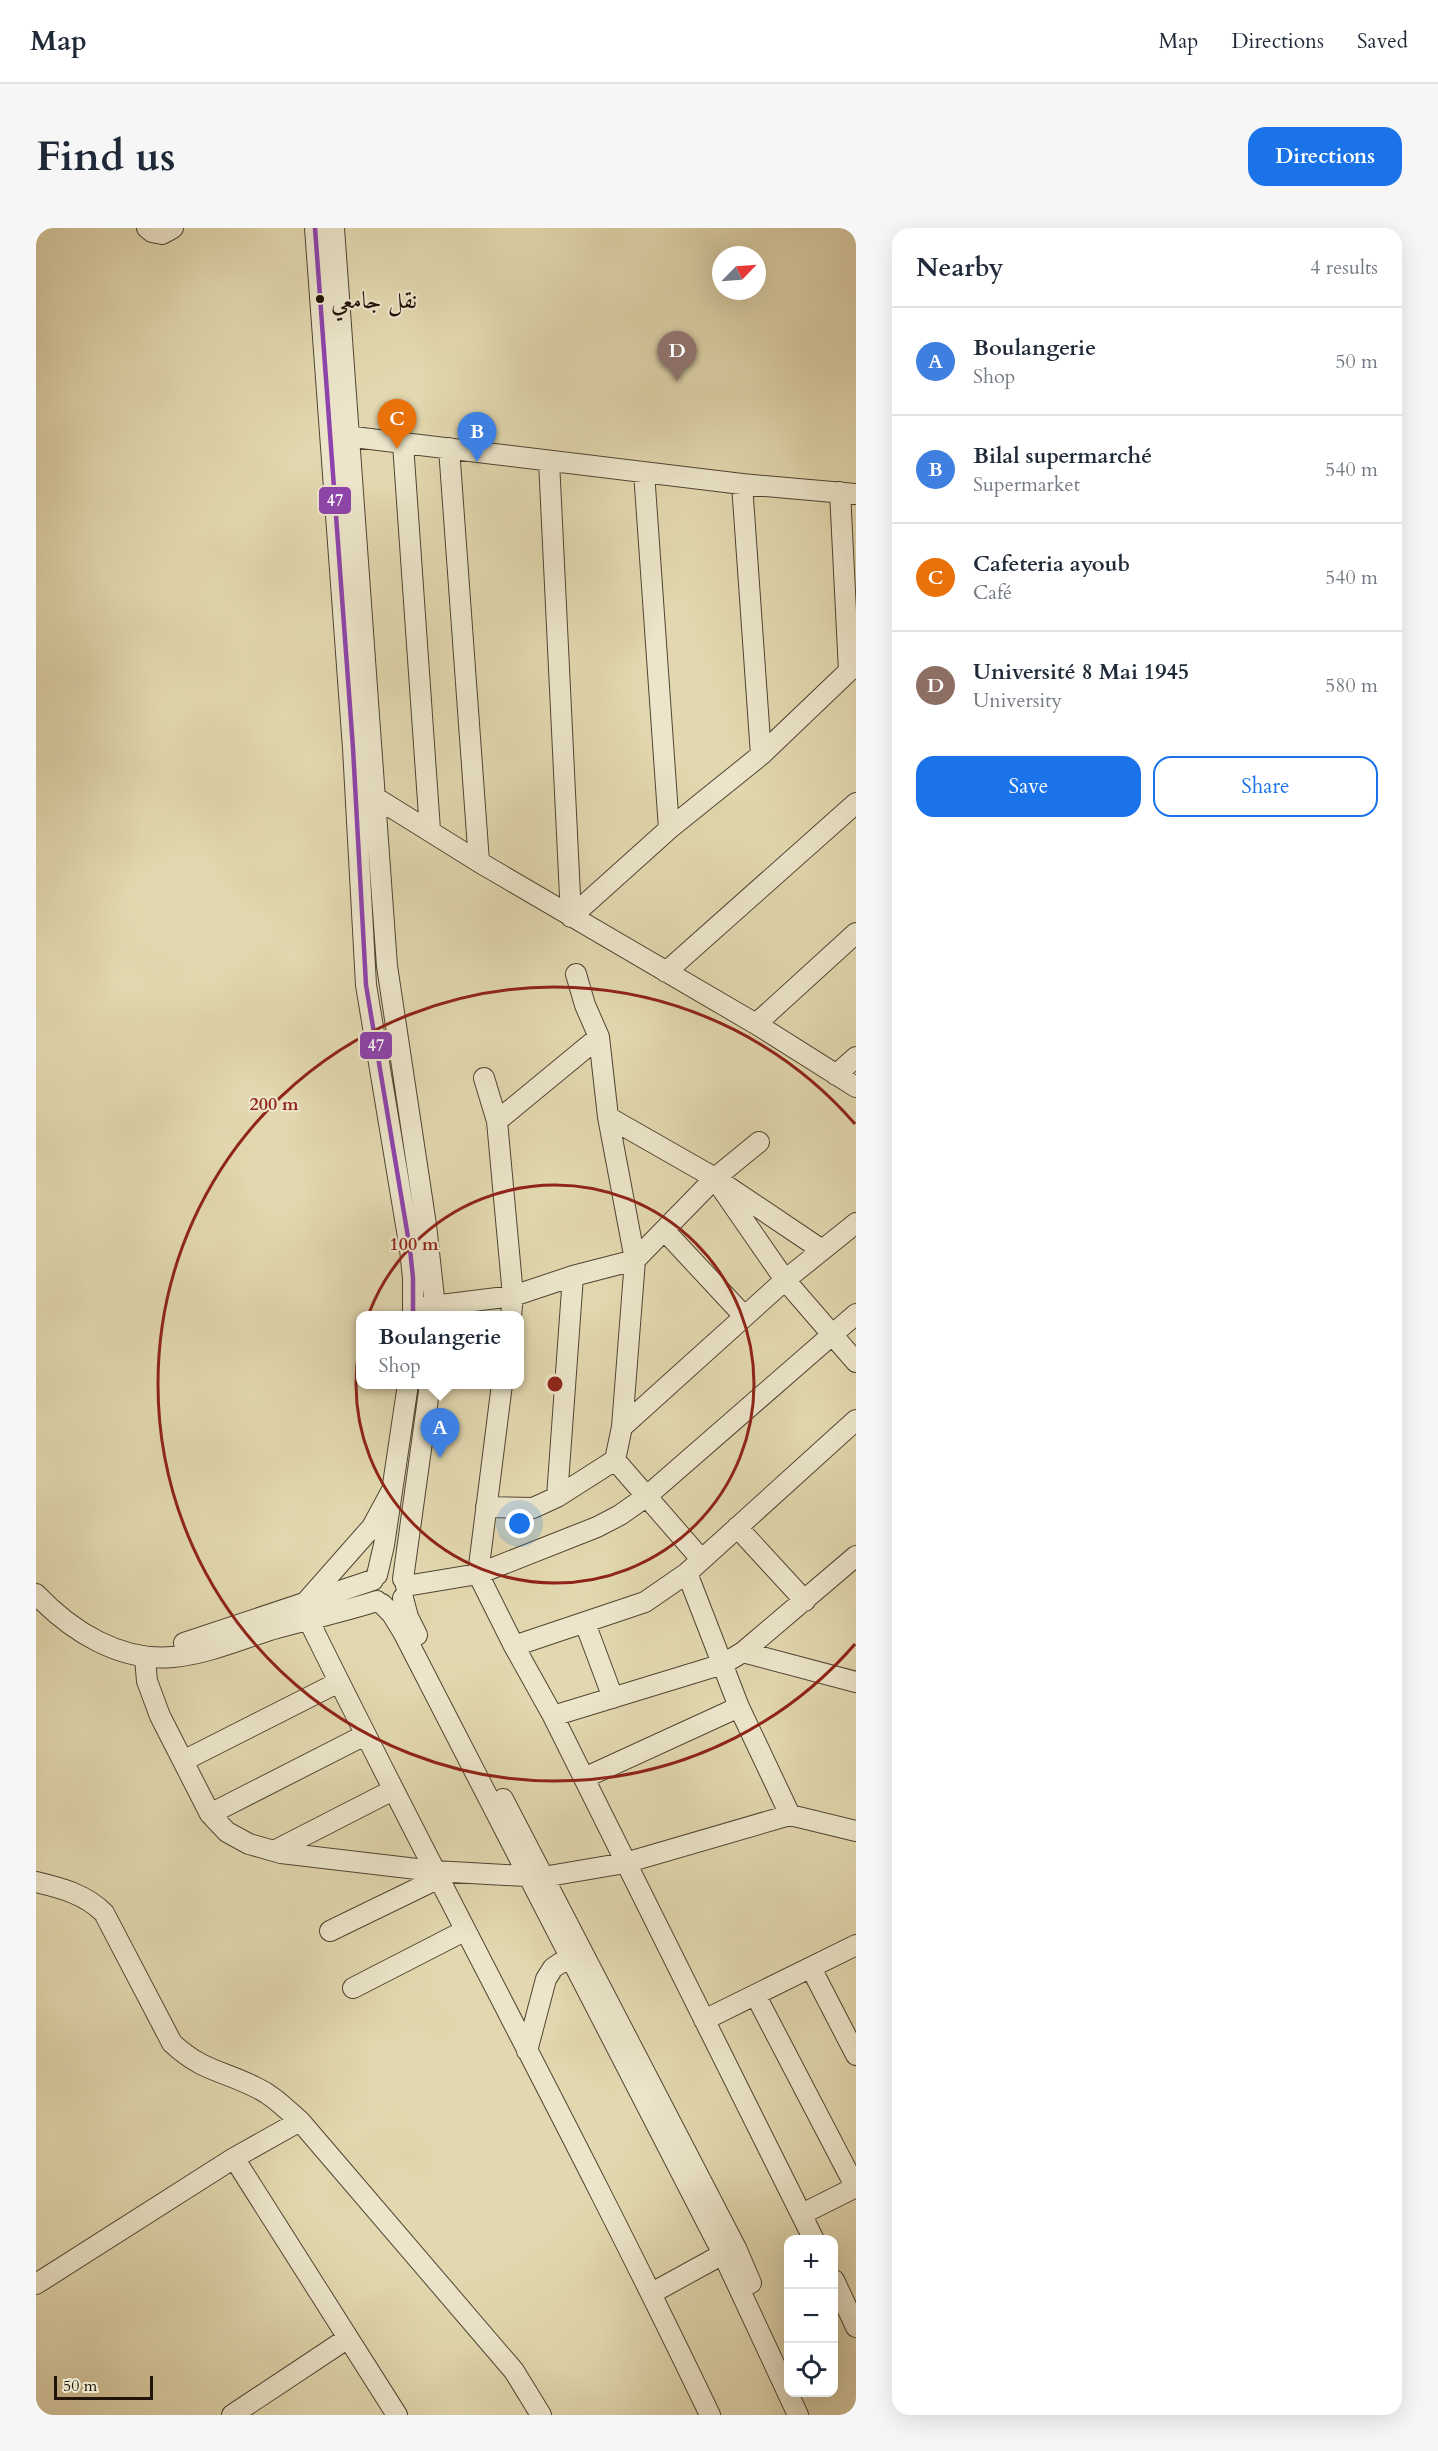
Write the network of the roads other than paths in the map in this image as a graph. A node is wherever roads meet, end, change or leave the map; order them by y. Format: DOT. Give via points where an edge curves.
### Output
graph roads {
  1 [pos="147,228"];
  2 [pos="173,228"];
  3 [pos="315,228"];
  4 [pos="334,228"];
  5 [pos="328,435"];
  6 [pos="348,437"];
  7 [pos="404,444"];
  8 [pos="449,448"];
  9 [pos="549,461"];
  10 [pos="644,472"];
  11 [pos="742,484"];
  12 [pos="848,493"];
  13 [pos="853,669"];
  14 [pos="760,754"];
  15 [pos="355,785"];
  16 [pos="374,795"];
  17 [pos="856,803"];
  18 [pos="669,829"];
  19 [pos="430,830"];
  20 [pos="479,862"];
  21 [pos="571,917"];
  22 [pos="856,933"];
  23 [pos="666,972"];
  24 [pos="576,974"];
  25 [pos="756,1024"];
  26 [pos="599,1037"];
  27 [pos="856,1057"];
  28 [pos="836,1075"];
  29 [pos="484,1078"];
  30 [pos="856,1087"];
  31 [pos="608,1117"];
  32 [pos="496,1121"];
  33 [pos="759,1142"];
  34 [pos="715,1178"];
  35 [pos="856,1223"];
  36 [pos="664,1230"];
  37 [pos="822,1250"];
  38 [pos="635,1260"];
  39 [pos="573,1276"];
  40 [pos="785,1280"];
  41 [pos="513,1296"];
  42 [pos="413,1311"];
  43 [pos="436,1311"];
  44 [pos="512,1311"];
  45 [pos="856,1314"];
  46 [pos="744,1317"];
  47 [pos="834,1335"];
  48 [pos="856,1362"];
  49 [pos="407,1389"];
  50 [pos="429,1389"];
  51 [pos="501,1389"];
  52 [pos="856,1420"];
  53 [pos="622,1427"];
  54 [pos="615,1460"];
  55 [pos="392,1490"];
  56 [pos="647,1496"];
  57 [pos="557,1497"];
  58 [pos="486,1507"];
  59 [pos="737,1527"];
  60 [pos="856,1556"];
  61 [pos="701,1559"];
  62 [pos="687,1573"];
  63 [pos="478,1574"];
  64 [pos="375,1578"];
  65 [pos="404,1587"];
  66 [pos="36,1594"];
  67 [pos="805,1601"];
  68 [pos="379,1602"];
  69 [pos="306,1611"];
  70 [pos="585,1623"];
  71 [pos="514,1647"];
  72 [pos="743,1652"];
  73 [pos="145,1658"];
  74 [pos="723,1664"];
  75 [pos="339,1682"];
  76 [pos="856,1682"];
  77 [pos="614,1698"];
  78 [pos="739,1707"];
  79 [pos="553,1716"];
  80 [pos="365,1735"];
  81 [pos="183,1761"];
  82 [pos="584,1778"];
  83 [pos="393,1790"];
  84 [pos="210,1814"];
  85 [pos="790,1815"];
  86 [pos="856,1831"];
  87 [pos="274,1851"];
  88 [pos="625,1863"];
  89 [pos="436,1875"];
  90 [pos="535,1877"];
  91 [pos="36,1882"];
  92 [pos="330,1931"];
  93 [pos="464,1931"];
  94 [pos="856,1945"];
  95 [pos="569,1957"];
  96 [pos="811,1968"];
  97 [pos="353,1988"];
  98 [pos="756,1996"];
  99 [pos="704,2020"];
  100 [pos="527,2051"];
  101 [pos="856,2055"];
  102 [pos="300,2121"];
  103 [pos="234,2158"];
  104 [pos="856,2188"];
  105 [pos="802,2214"];
  106 [pos="812,2235"];
  107 [pos="723,2254"];
  108 [pos="36,2284"];
  109 [pos="838,2289"];
  110 [pos="652,2293"];
  111 [pos="856,2327"];
  112 [pos="348,2338"];
  113 [pos="784,2356"];
  114 [pos="802,2397"];
  115 [pos="232,2415"];
  116 [pos="397,2415"];
  117 [pos="541,2415"];
  118 [pos="710,2415"];
  119 [pos="798,2415"];
  120 [pos="810,2415"];
  1 -- 2 [label="street" via="162,234"];
  3 -- 5 [label="street"];
  4 -- 6 [label="street"];
  5 -- 6 [label="street"];
  5 -- 15 [label="street"];
  6 -- 7 [label="street"];
  6 -- 16 [label="street"];
  7 -- 8 [label="street"];
  7 -- 19 [label="street"];
  8 -- 9 [label="street"];
  8 -- 20 [label="street"];
  9 -- 10 [label="street"];
  9 -- 21 [label="street"];
  10 -- 11 [label="street"];
  10 -- 18 [label="street"];
  11 -- 12 [label="street"];
  11 -- 14 [label="street"];
  12 -- 13 [label="street"];
  13 -- 14 [label="street"];
  14 -- 18 [label="street"];
  15 -- 16 [label="street"];
  15 -- 42 [label="street" via="366,985 410,1249"];
  16 -- 19 [label="street"];
  16 -- 43 [label="street" via="387,966"];
  17 -- 23 [label="street"];
  18 -- 21 [label="street"];
  19 -- 20 [label="street"];
  20 -- 21 [label="street"];
  21 -- 23 [label="street"];
  22 -- 25 [label="street"];
  23 -- 25 [label="street"];
  24 -- 26 [label="street"];
  25 -- 28 [label="street"];
  26 -- 31 [label="street"];
  26 -- 32 [label="street"];
  27 -- 28 [label="street"];
  28 -- 30 [label="street"];
  29 -- 32 [label="street"];
  31 -- 34 [label="street"];
  31 -- 38 [label="street"];
  32 -- 41 [label="street"];
  33 -- 34 [label="street"];
  34 -- 36 [label="street"];
  34 -- 37 [label="street"];
  34 -- 40 [label="street"];
  35 -- 37 [label="street"];
  36 -- 38 [label="street"];
  36 -- 46 [label="street"];
  37 -- 40 [label="street"];
  38 -- 39 [label="street"];
  38 -- 53 [label="street"];
  39 -- 41 [label="street"];
  39 -- 57 [label="street"];
  40 -- 46 [label="street"];
  40 -- 47 [label="street"];
  41 -- 43 [label="street"];
  41 -- 44 [label="street"];
  45 -- 47 [label="street"];
  46 -- 53 [label="street"];
  47 -- 48 [label="street"];
  47 -- 56 [label="street"];
  49 -- 55 [label="street"];
  50 -- 65 [label="street"];
  51 -- 58 [label="street"];
  52 -- 59 [label="street"];
  53 -- 54 [label="street"];
  54 -- 56 [label="street"];
  54 -- 57 [label="street"];
  55 -- 64 [label="street"];
  55 -- 69 [label="street" via="372,1527"];
  56 -- 61 [label="street"];
  56 -- 63 [label="street" via="597,1527"];
  57 -- 58 [label="street" via="533,1508"];
  58 -- 63 [label="street"];
  59 -- 61 [label="street"];
  59 -- 67 [label="street"];
  60 -- 67 [label="street"];
  61 -- 62 [label="street"];
  62 -- 70 [label="street" via="645,1602"];
  62 -- 74 [label="street"];
  63 -- 65 [label="street"];
  63 -- 71 [label="street"];
  64 -- 65 [label="street" via="394,1572"];
  64 -- 68 [label="street" via="372,1591"];
  64 -- 69 [label="street"];
  65 -- 68 [label="street" via="394,1605"];
  65 -- 90 [label="street" via="413,1628"];
  66 -- 73 [label="street" via="84,1634"];
  67 -- 72 [label="street"];
  68 -- 69 [label="street"];
  68 -- 90 [label="street" via="403,1632"];
  69 -- 73 [label="street" via="171,1647"];
  69 -- 75 [label="street"];
  70 -- 71 [label="street"];
  70 -- 77 [label="street"];
  71 -- 79 [label="street"];
  72 -- 74 [label="street"];
  72 -- 76 [label="street"];
  73 -- 81 [label="street" via="152,1696"];
  74 -- 77 [label="street"];
  74 -- 78 [label="street"];
  75 -- 80 [label="street"];
  75 -- 81 [label="street"];
  77 -- 79 [label="street"];
  78 -- 82 [label="street"];
  78 -- 85 [label="street"];
  79 -- 82 [label="street"];
  80 -- 83 [label="street"];
  80 -- 84 [label="street"];
  81 -- 84 [label="street"];
  82 -- 88 [label="street"];
  83 -- 87 [label="street"];
  83 -- 89 [label="street"];
  84 -- 87 [label="street" via="227,1832"];
  85 -- 86 [label="street"];
  85 -- 88 [label="street"];
  87 -- 89 [label="street"];
  88 -- 90 [label="street"];
  88 -- 99 [label="street"];
  89 -- 90 [label="street"];
  89 -- 92 [label="street"];
  89 -- 93 [label="street"];
  90 -- 95 [label="street"];
  90 -- 113 [label="street" via="735,2248"];
  91 -- 102 [label="street" via="81,1895 104,1912 172,2043 207,2069 257,2087"];
  93 -- 97 [label="street"];
  93 -- 100 [label="street"];
  94 -- 96 [label="street"];
  95 -- 100 [label="street" via="553,1968 546,1979"];
  95 -- 107 [label="street"];
  96 -- 98 [label="street"];
  96 -- 101 [label="street"];
  98 -- 99 [label="street"];
  98 -- 104 [label="street"];
  99 -- 105 [label="street"];
  100 -- 110 [label="street"];
  102 -- 103 [label="street"];
  102 -- 117 [label="street" via="514,2371"];
  103 -- 108 [label="street"];
  103 -- 112 [label="street"];
  104 -- 105 [label="street"];
  105 -- 106 [label="street"];
  107 -- 110 [label="street"];
  107 -- 119 [label="street"];
  109 -- 111 [label="street"];
  110 -- 118 [label="street"];
  112 -- 115 [label="street"];
  112 -- 116 [label="street"];
  114 -- 120 [label="street"];
}
